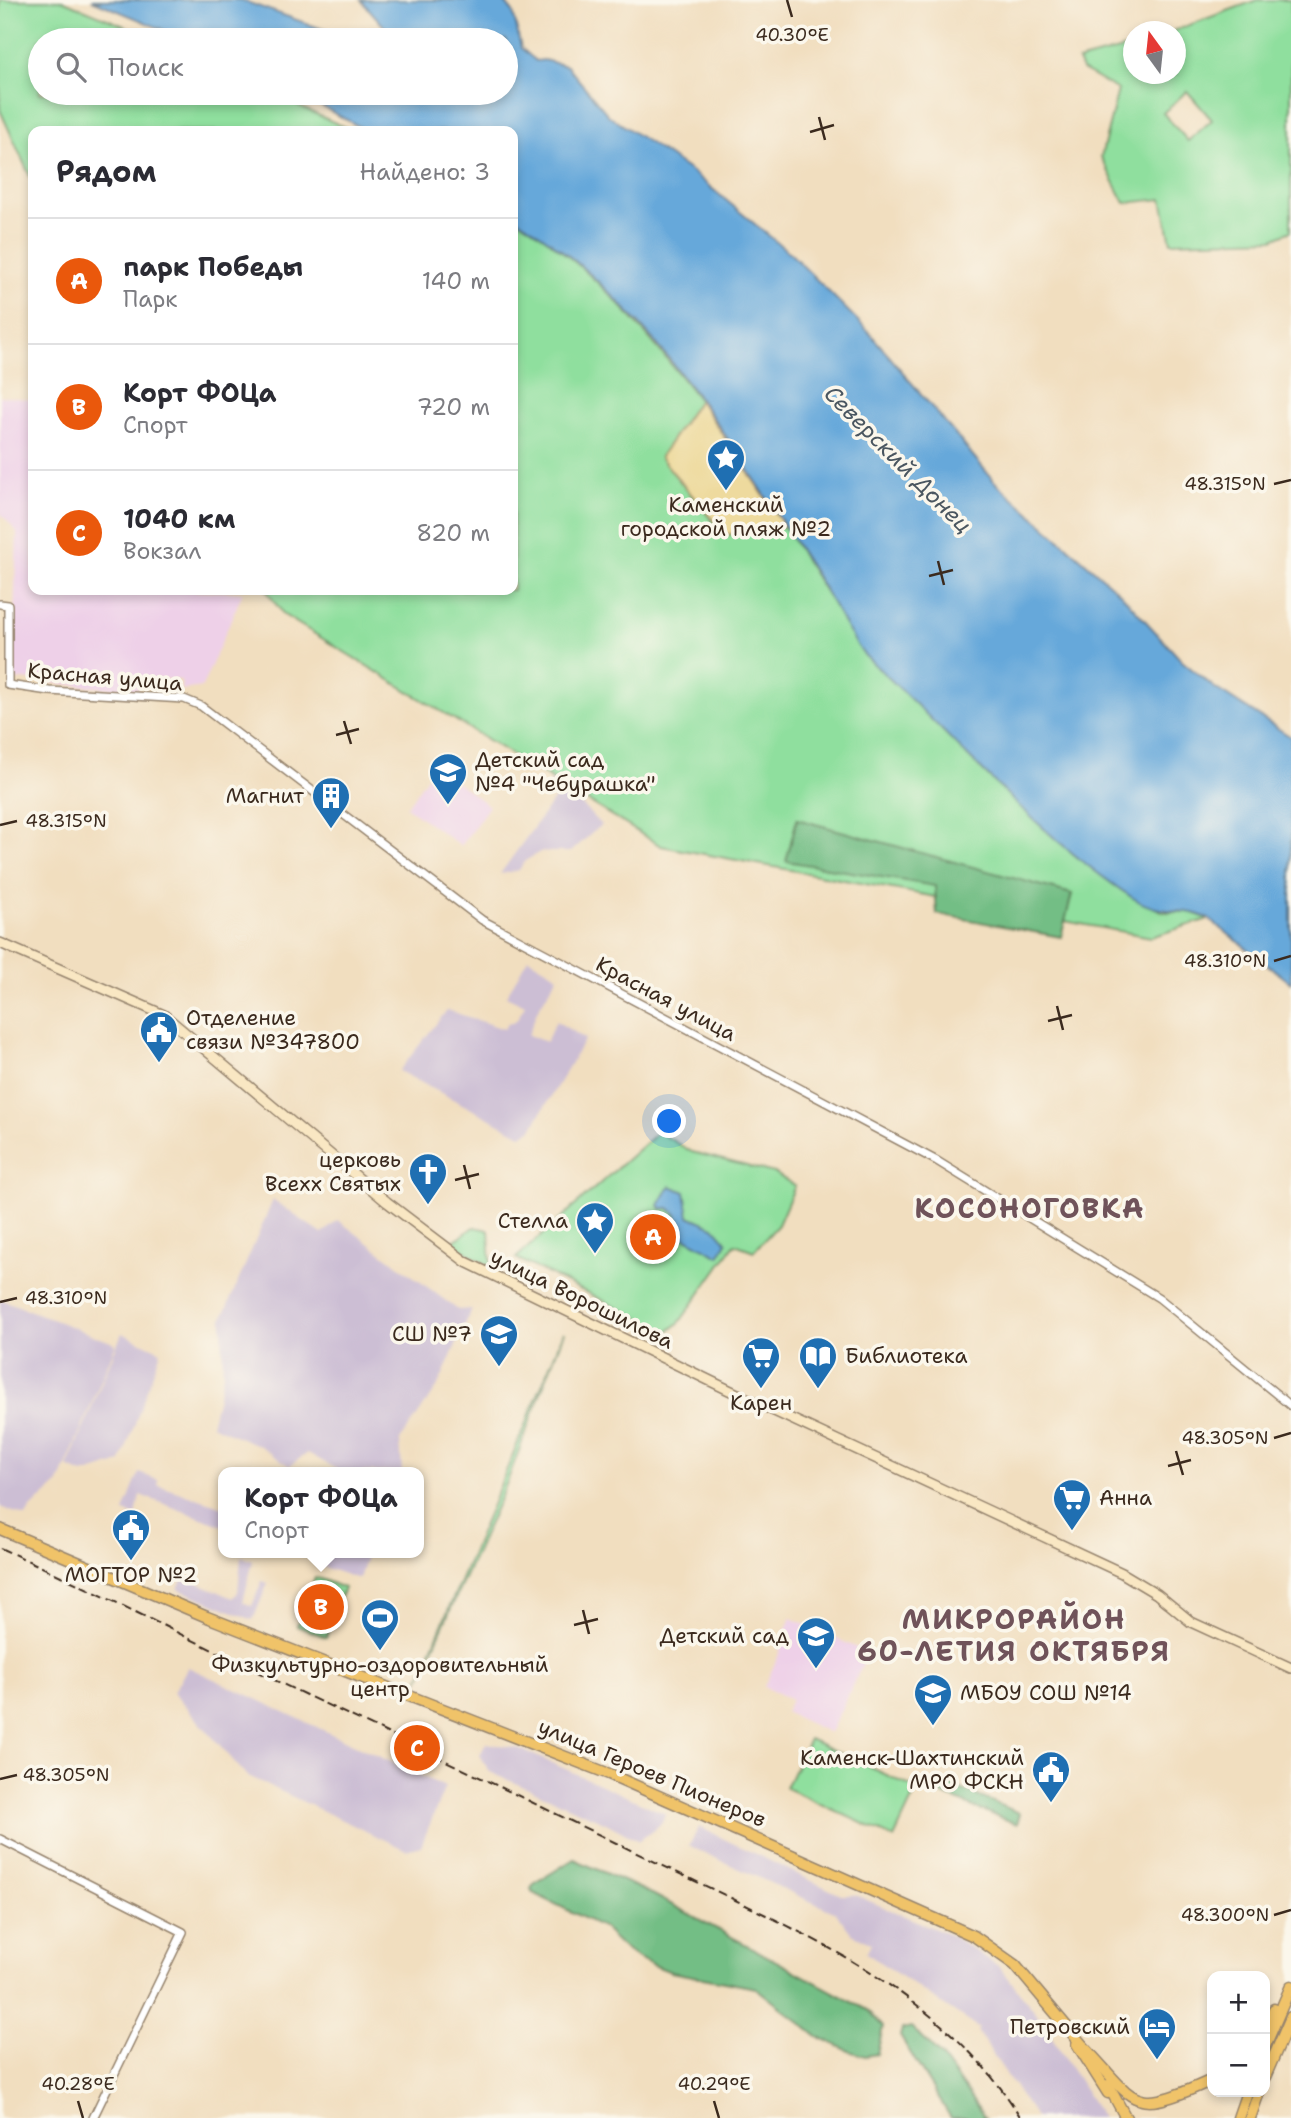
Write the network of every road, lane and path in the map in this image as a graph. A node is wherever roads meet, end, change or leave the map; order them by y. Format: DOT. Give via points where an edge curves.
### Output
graph roads {
  1 [pos="4,604"];
  2 [pos="0,943"];
  3 [pos="1291,1406"];
  4 [pos="0,1529"];
  5 [pos="1291,1668"];
  6 [pos="0,1839"];
  7 [pos="1291,1984"];
  8 [pos="1291,2017"];
  9 [pos="1270,2018"];
  10 [pos="1270,2034"];
  11 [pos="1082,2048"];
  12 [pos="1270,2065"];
  13 [pos="1207,2083"];
  14 [pos="1245,2097"];
  15 [pos="1257,2097"];
  16 [pos="93,2118"];
  17 [pos="1123,2118"];
  18 [pos="1238,2118"];
  19 [pos="1250,2118"];
  1 -- 3 [label="street, Красная улица" via="8,685 184,699 201,706 482,920 937,1161 1159,1298"];
  2 -- 5 [label="main road, улица Ворошилова" via="164,1015 387,1202 466,1262 729,1391 1122,1573 1192,1622"];
  4 -- 11 [label="main road, улица Героев Пионеров" via="207,1617 609,1774 974,1936 1015,1965"];
  6 -- 16 [label="street" via="183,1932"];
  7 -- 9 [label="main road"];
  7 -- 10 [label="main road"];
  8 -- 12 [label="main road"];
  11 -- 13 [label="main road" via="1123,2096 1143,2107 1169,2106"];
  11 -- 17 [label="main road"];
  11 -- 17 [label="main road"];
  14 -- 18 [label="main road"];
  15 -- 19 [label="main road"];
}
